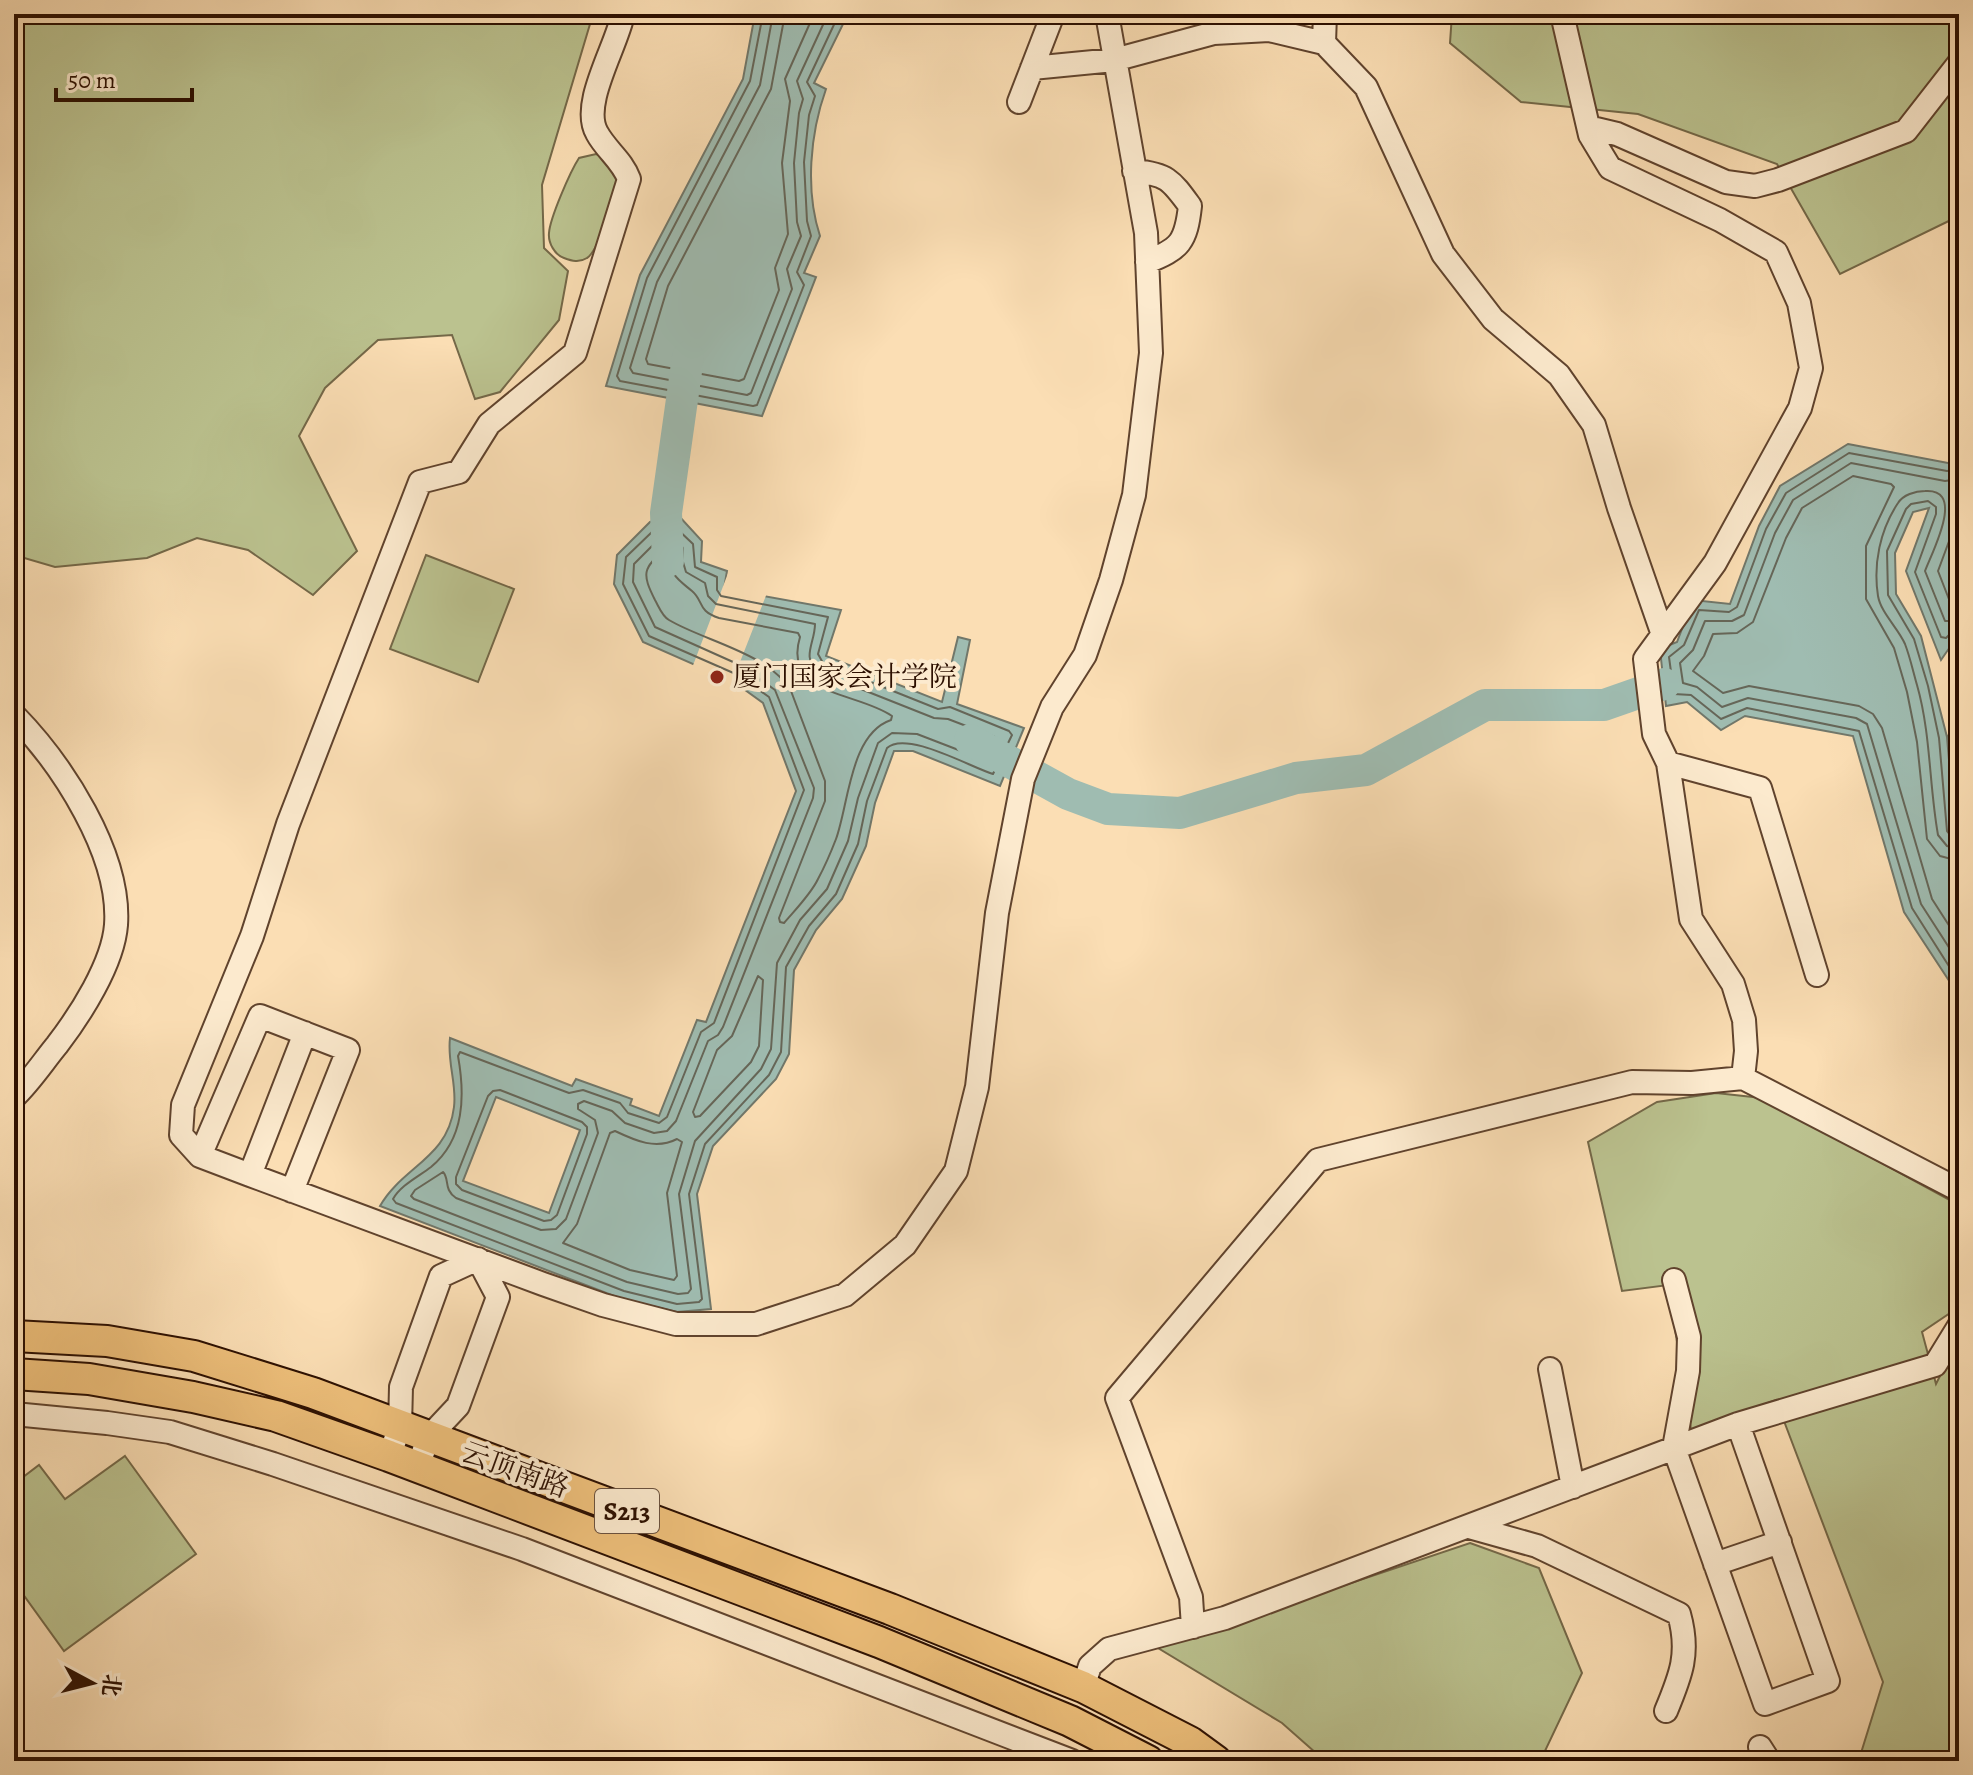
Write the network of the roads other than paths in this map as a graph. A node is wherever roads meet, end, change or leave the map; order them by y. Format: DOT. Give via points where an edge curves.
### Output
graph roads {
  1 [pos="623,14"];
  2 [pos="1053,14"];
  3 [pos="1107,14"];
  4 [pos="1325,14"];
  5 [pos="1562,14"];
  6 [pos="1244,22"];
  7 [pos="1324,43"];
  8 [pos="1114,60"];
  9 [pos="1959,63"];
  10 [pos="1032,68"];
  11 [pos="1019,102"];
  12 [pos="1590,135"];
  13 [pos="1134,171"];
  14 [pos="1147,262"];
  15 [pos="1663,635"];
  16 [pos="14,715"];
  17 [pos="14,745"];
  18 [pos="41,746"];
  19 [pos="1668,763"];
  20 [pos="1817,975"];
  21 [pos="305,1033"];
  22 [pos="1743,1078"];
  23 [pos="14,1097"];
  24 [pos="200,1156"];
  25 [pos="250,1175"];
  26 [pos="1959,1190"];
  27 [pos="292,1191"];
  28 [pos="478,1259"];
  29 [pos="1674,1280"];
  30 [pos="1959,1326"];
  31 [pos="14,1336"];
  32 [pos="1550,1369"];
  33 [pos="14,1374"];
  34 [pos="14,1414"];
  35 [pos="1738,1424"];
  36 [pos="400,1427"];
  37 [pos="428,1438"];
  38 [pos="1674,1448"];
  39 [pos="389,1456"];
  40 [pos="418,1467"];
  41 [pos="1573,1487"];
  42 [pos="1469,1527"];
  43 [pos="1780,1542"];
  44 [pos="1715,1564"];
  45 [pos="890,1609"];
  46 [pos="1193,1627"];
  47 [pos="879,1642"];
  48 [pos="1083,1687"];
  49 [pos="1666,1711"];
  50 [pos="1072,1761"];
  51 [pos="1148,1761"];
  52 [pos="1216,1761"];
  1 -- 24 [label="street" via="591,118 629,179 575,353 489,424 459,472 420,482 288,824 252,936 183,1105 181,1135"];
  2 -- 10 [label="street"];
  3 -- 8 [label="street"];
  4 -- 7 [label="street"];
  5 -- 12 [label="street"];
  6 -- 7 [label="street"];
  6 -- 8 [label="street"];
  7 -- 15 [label="street" via="1366,87 1443,254 1493,319 1559,375 1594,425"];
  8 -- 10 [label="street"];
  8 -- 13 [label="street"];
  9 -- 12 [label="street" via="1906,131 1755,186 1726,182 1617,134 1596,129"];
  10 -- 11 [label="street"];
  12 -- 15 [label="street" via="1610,168 1776,252 1799,303 1811,368 1800,408 1715,563"];
  13 -- 14 [label="street"];
  13 -- 14 [label="street" via="1171,179 1190,206 1187,230 1174,251"];
  14 -- 28 [label="street" via="1151,353 1134,495 1085,655 1052,707 1023,779 997,913 977,1087 956,1171 905,1245 845,1295 756,1324 676,1324 603,1305"];
  15 -- 19 [label="street" via="1645,659 1654,734"];
  16 -- 18 [label="street"];
  17 -- 18 [label="street"];
  18 -- 23 [label="street" via="94,831 115,890 116,927 105,966 71,1027"];
  19 -- 20 [label="street" via="1760,788"];
  19 -- 22 [label="street" via="1691,919 1733,984 1744,1020"];
  21 -- 24 [label="street" via="260,1016"];
  21 -- 25 [label="street"];
  21 -- 27 [label="street" via="348,1050"];
  22 -- 26 [label="street"];
  22 -- 46 [label="street" via="1632,1082 1318,1160 1117,1398 1191,1597"];
  24 -- 25 [label="street"];
  25 -- 27 [label="street"];
  27 -- 28 [label="street"];
  28 -- 36 [label="street" via="441,1276 401,1387"];
  28 -- 37 [label="street" via="498,1297 458,1406"];
  29 -- 38 [label="street" via="1689,1337"];
  30 -- 35 [label="street" via="1935,1365"];
  31 -- 36 [label="main road, 云顶南路 / S213" via="107,1341 194,1356"];
  32 -- 41 [label="street"];
  33 -- 39 [label="main road, 云顶南路 / S213" via="89,1379 193,1397 276,1416"];
  34 -- 50 [label="street" via="170,1432 273,1464 522,1549"];
  35 -- 38 [label="street"];
  35 -- 43 [label="street"];
  36 -- 37 [label="main road, 云顶南路 / S213"];
  36 -- 39 [label="street"];
  37 -- 40 [label="street"];
  37 -- 45 [label="main road, 云顶南路 / S213"];
  38 -- 41 [label="street"];
  38 -- 44 [label="street"];
  39 -- 40 [label="main road, 云顶南路 / S213"];
  40 -- 47 [label="main road, 云顶南路 / S213"];
  41 -- 42 [label="street"];
  42 -- 46 [label="street"];
  42 -- 49 [label="street" via="1537,1546 1679,1614 1686,1637 1682,1672"];
  43 -- 44 [label="street"];
  43 -- 44 [label="street" via="1828,1681 1765,1704"];
  45 -- 47 [label="main road"];
  45 -- 48 [label="main road, 云顶南路 / S213"];
  46 -- 48 [label="street" via="1109,1649 1090,1666"];
  47 -- 51 [label="main road, 云顶南路 / S213" via="1070,1721"];
  48 -- 52 [label="main road, 云顶南路 / S213"];
}
